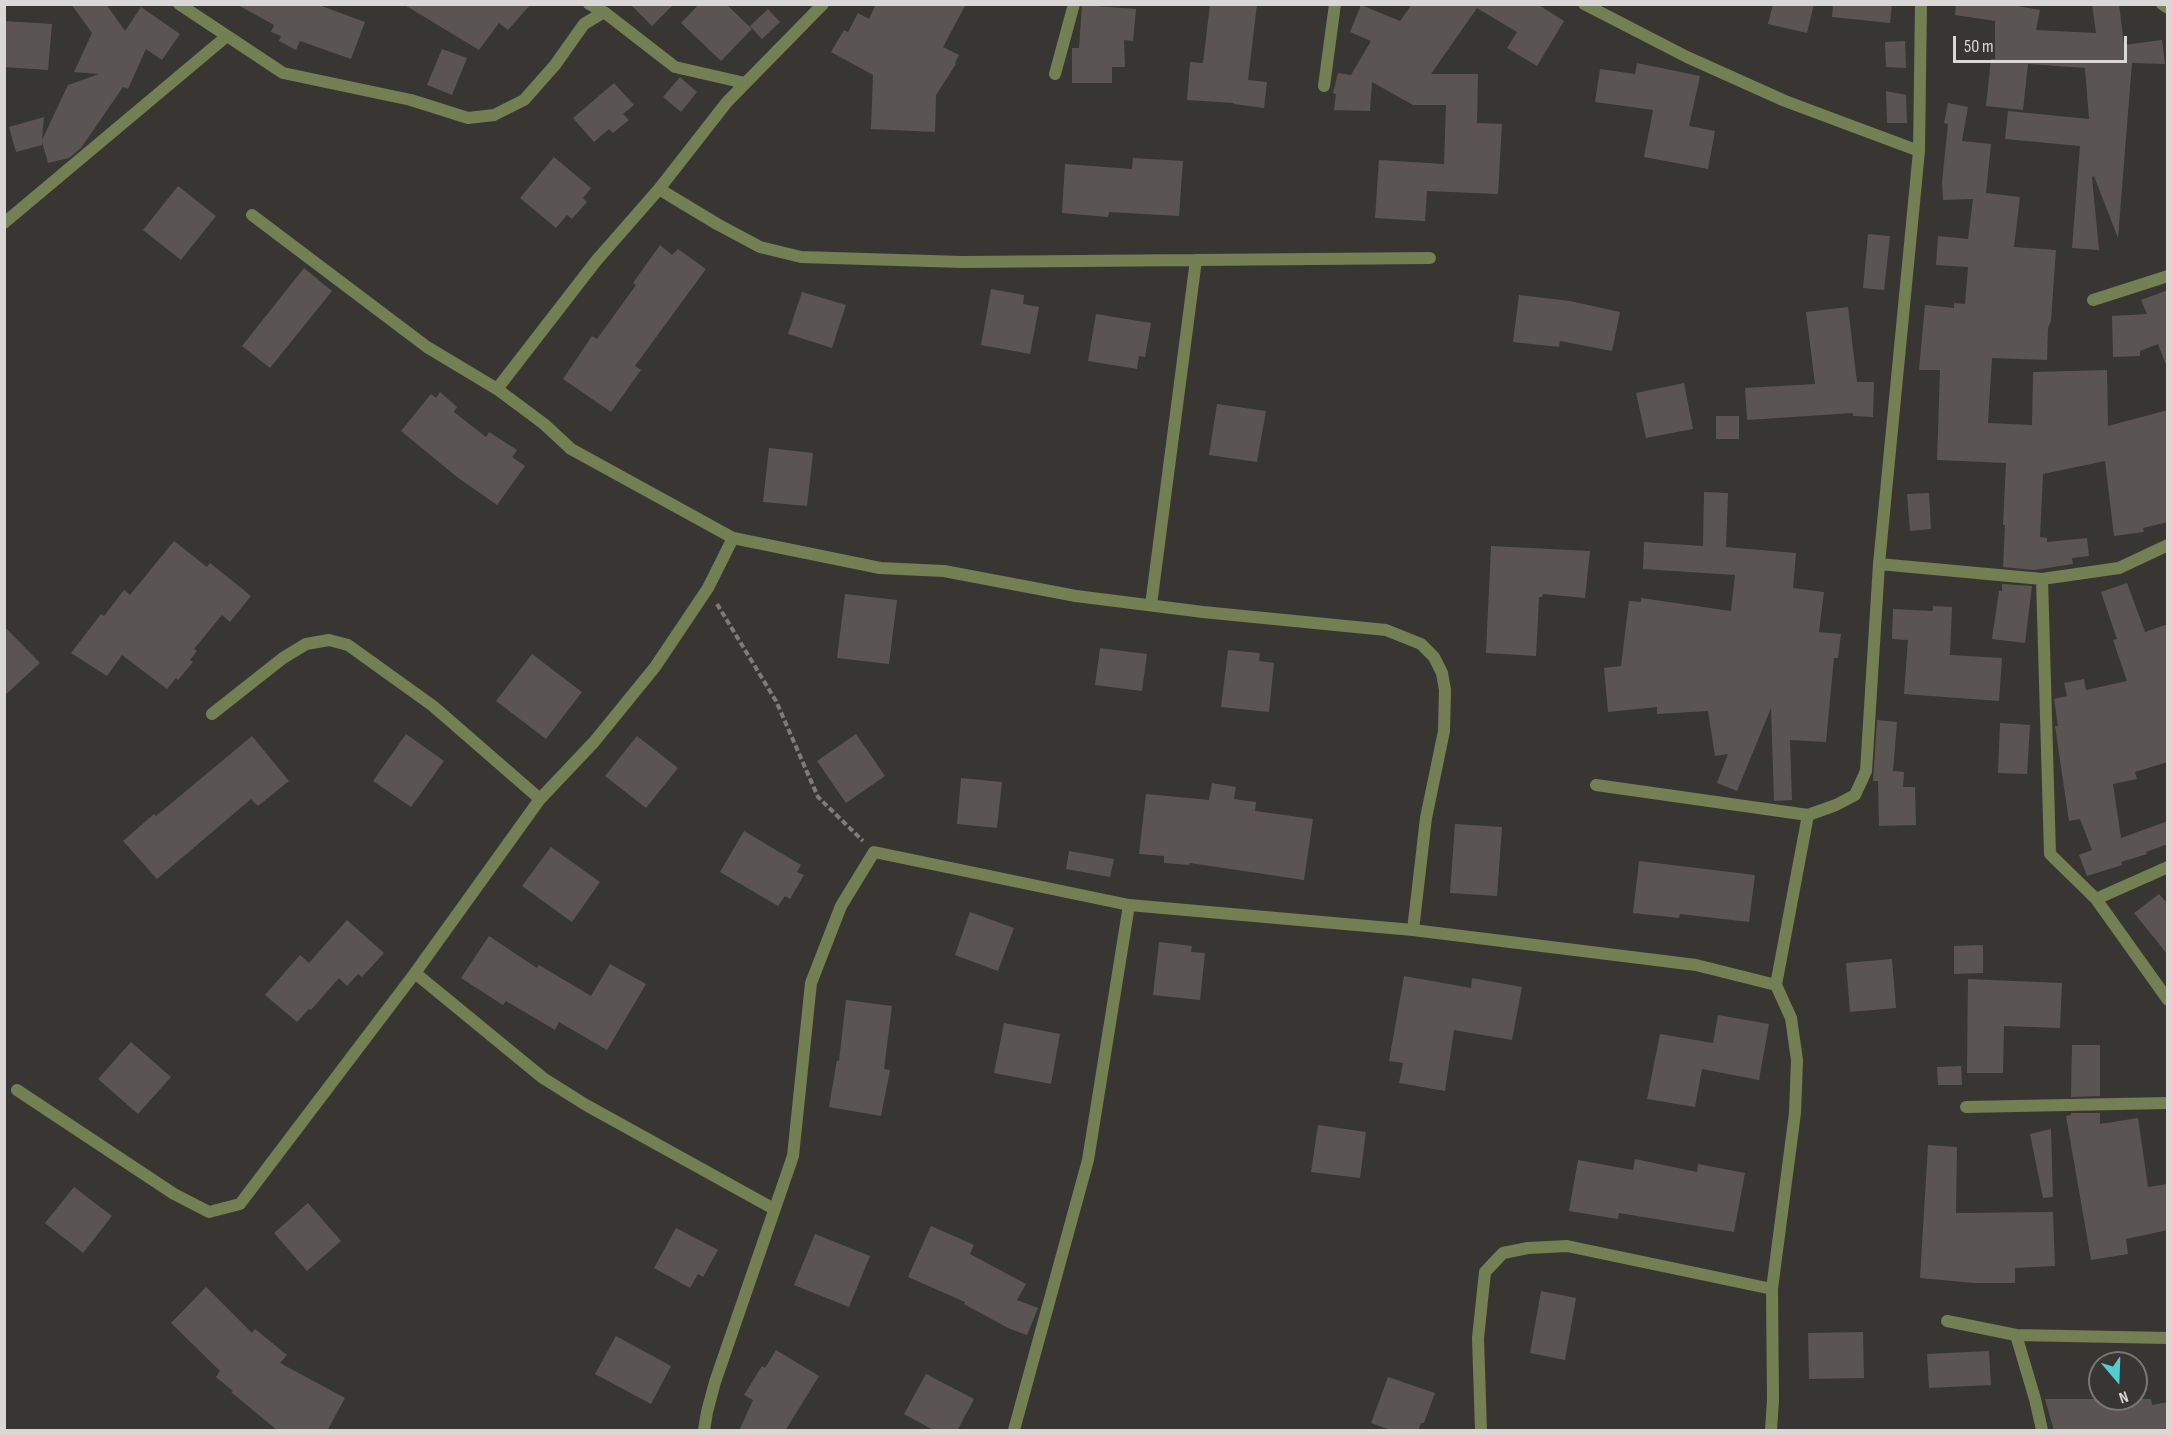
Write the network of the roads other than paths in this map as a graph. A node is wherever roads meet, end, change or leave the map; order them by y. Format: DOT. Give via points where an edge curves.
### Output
graph roads {
  1 [pos="179,4"];
  2 [pos="589,4"];
  3 [pos="823,4"];
  4 [pos="1074,4"];
  5 [pos="1335,4"];
  6 [pos="1584,4"];
  7 [pos="1921,4"];
  8 [pos="2162,4"];
  9 [pos="2168,8"];
  10 [pos="604,12"];
  11 [pos="227,36"];
  12 [pos="1055,74"];
  13 [pos="745,83"];
  14 [pos="1324,86"];
  15 [pos="1919,151"];
  16 [pos="660,189"];
  17 [pos="252,215"];
  18 [pos="4,223"];
  19 [pos="1430,258"];
  20 [pos="1196,260"];
  21 [pos="2168,276"];
  22 [pos="2093,300"];
  23 [pos="497,388"];
  24 [pos="733,538"];
  25 [pos="2168,545"];
  26 [pos="1879,564"];
  27 [pos="2042,579"];
  28 [pos="1150,605"];
  29 [pos="212,714"];
  30 [pos="1596,785"];
  31 [pos="540,799"];
  32 [pos="1808,815"];
  33 [pos="2168,867"];
  34 [pos="2096,899"];
  35 [pos="1129,905"];
  36 [pos="1413,930"];
  37 [pos="415,973"];
  38 [pos="1776,984"];
  39 [pos="2168,1000"];
  40 [pos="17,1090"];
  41 [pos="2168,1103"];
  42 [pos="1966,1107"];
  43 [pos="774,1209"];
  44 [pos="1772,1289"];
  45 [pos="1947,1321"];
  46 [pos="2016,1335"];
  47 [pos="2168,1338"];
  48 [pos="704,1431"];
  49 [pos="1014,1431"];
  50 [pos="1480,1431"];
  51 [pos="1771,1431"];
  52 [pos="2042,1431"];
  1 -- 11 [label="street"];
  2 -- 10 [label="street"];
  3 -- 13 [label="street"];
  4 -- 12 [label="street"];
  5 -- 14 [label="street"];
  6 -- 15 [label="street" via="1785,101"];
  7 -- 15 [label="street"];
  8 -- 9 [label="street"];
  10 -- 11 [label="street" via="584,24 524,100 494,115 468,118 411,100 282,73"];
  10 -- 13 [label="street" via="675,67"];
  11 -- 18 [label="street"];
  13 -- 16 [label="street"];
  15 -- 26 [label="street"];
  16 -- 20 [label="street" via="760,247 801,257 962,262"];
  16 -- 23 [label="street" via="596,261"];
  17 -- 23 [label="street" via="427,347"];
  19 -- 20 [label="street"];
  20 -- 28 [label="street"];
  21 -- 22 [label="street"];
  23 -- 24 [label="street" via="572,449"];
  24 -- 28 [label="street" via="880,568 944,571 1076,596"];
  24 -- 31 [label="street" via="708,588 655,667 594,742"];
  25 -- 27 [label="street" via="2119,568"];
  26 -- 27 [label="street"];
  26 -- 32 [label="street" via="1866,771 1855,795"];
  27 -- 34 [label="street" via="2050,854"];
  28 -- 36 [label="street" via="1386,630 1421,644 1434,657 1445,690 1444,731 1426,818"];
  29 -- 31 [label="street" via="306,644 329,640 348,645 433,706"];
  30 -- 32 [label="street"];
  31 -- 37 [label="street"];
  32 -- 38 [label="street"];
  33 -- 34 [label="street"];
  34 -- 39 [label="street"];
  35 -- 36 [label="street"];
  35 -- 43 [label="street" via="874,852 841,906 811,983 794,1156"];
  35 -- 49 [label="street" via="1088,1160"];
  36 -- 38 [label="street" via="1696,965"];
  37 -- 40 [label="street" via="240,1204 209,1212 174,1194"];
  37 -- 43 [label="street" via="543,1078"];
  38 -- 44 [label="street" via="1791,1018 1797,1060 1795,1113"];
  41 -- 42 [label="street"];
  43 -- 48 [label="street" via="715,1382"];
  44 -- 50 [label="street" via="1567,1246 1503,1253 1485,1272 1478,1338"];
  44 -- 51 [label="street"];
  45 -- 46 [label="street"];
  46 -- 47 [label="street"];
  46 -- 52 [label="street"];
}
